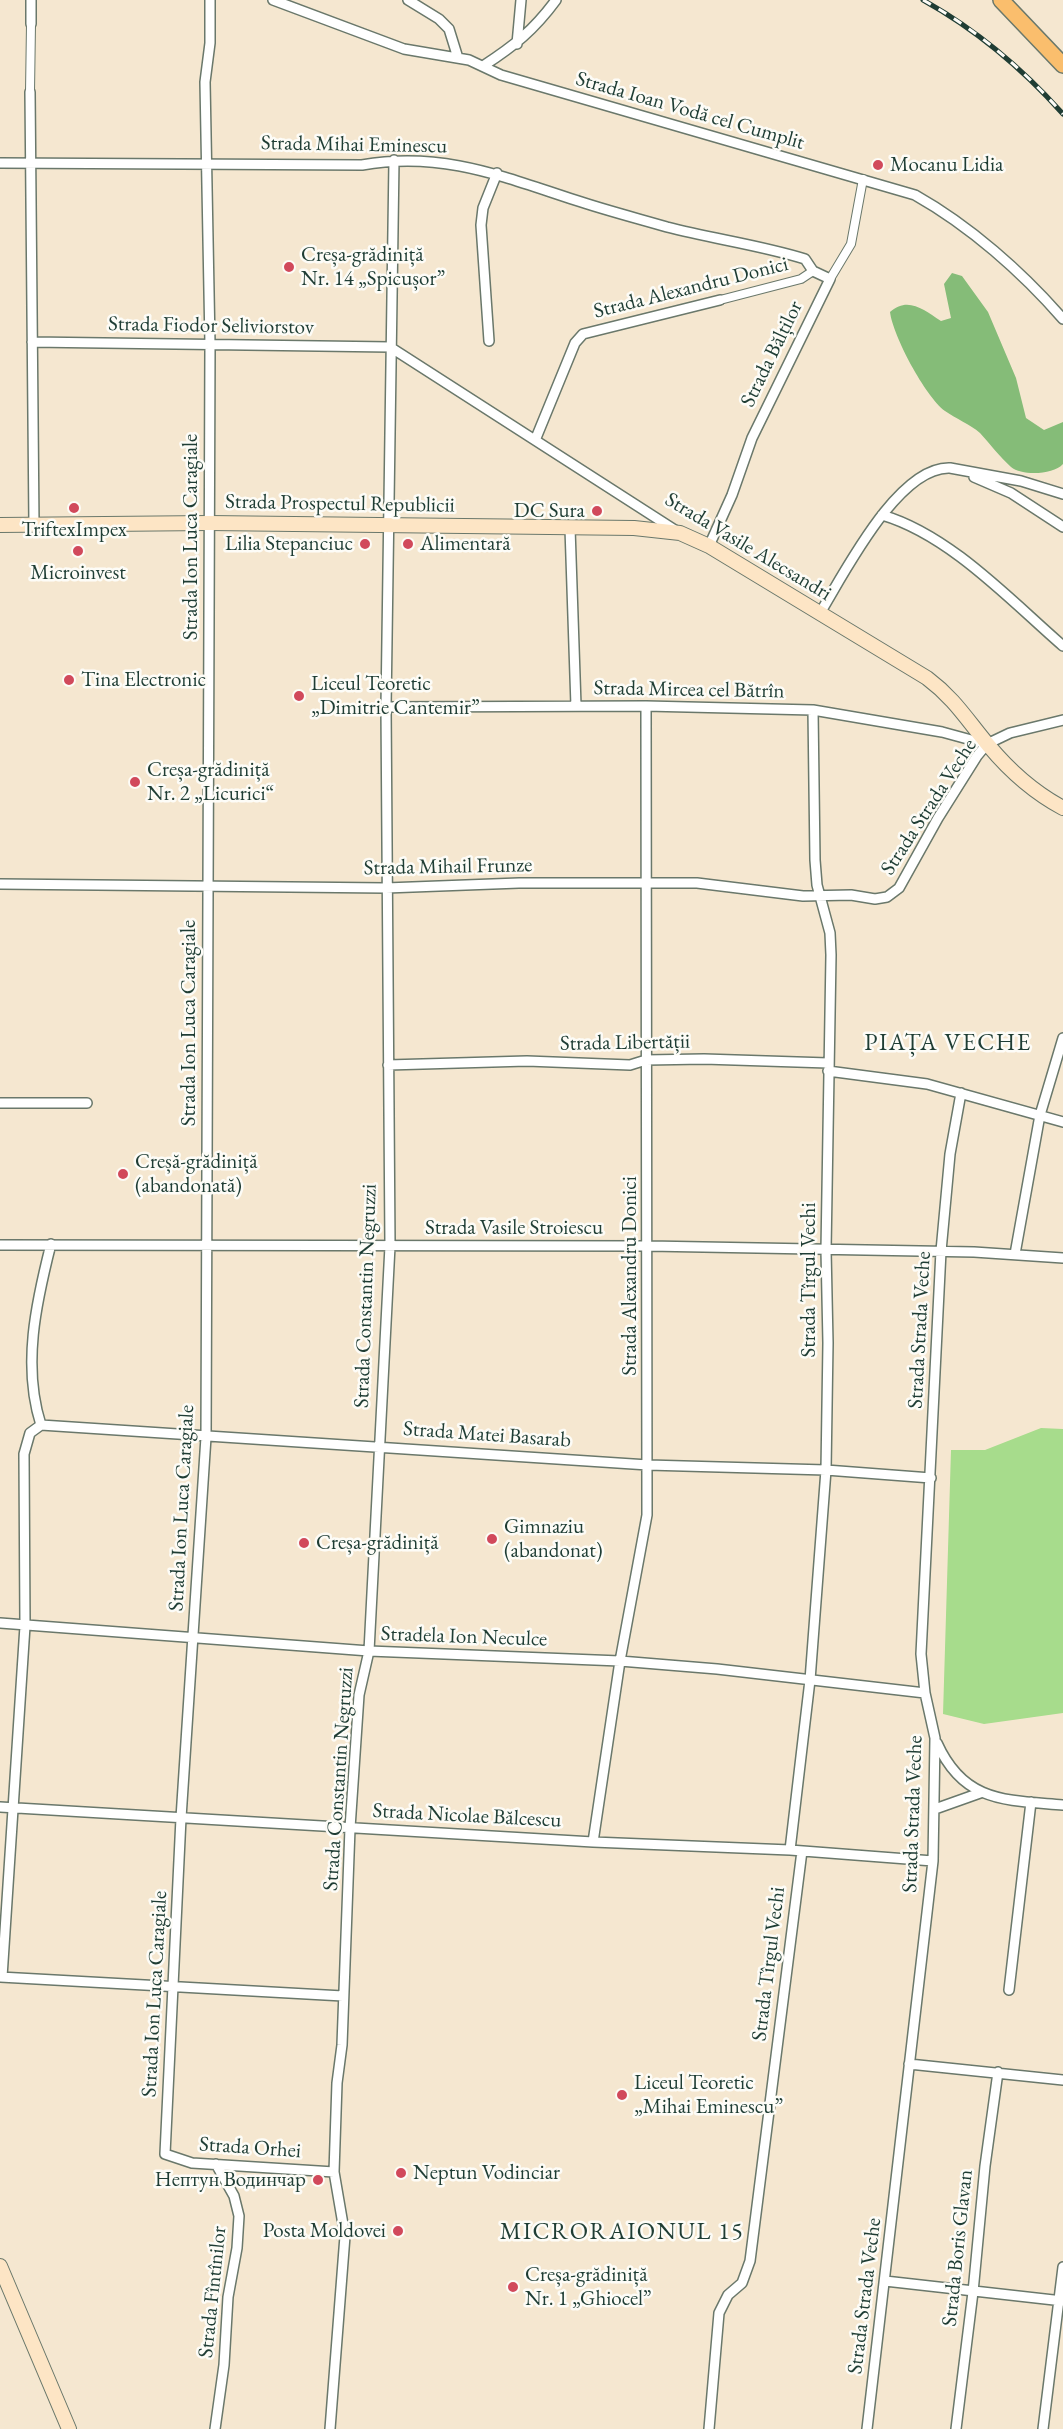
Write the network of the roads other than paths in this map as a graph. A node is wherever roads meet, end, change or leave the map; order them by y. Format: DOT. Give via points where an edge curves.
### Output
graph roads {
  1 [pos="31,0"];
  2 [pos="210,0"];
  3 [pos="273,0"];
  4 [pos="408,0"];
  5 [pos="521,0"];
  6 [pos="556,0"];
  7 [pos="1001,0"];
  8 [pos="31,24"];
  9 [pos="517,44"];
  10 [pos="458,58"];
  11 [pos="1063,65"];
  12 [pos="483,66"];
  13 [pos="30,92"];
  14 [pos="394,160"];
  15 [pos="30,162"];
  16 [pos="206,162"];
  17 [pos="0,163"];
  18 [pos="497,173"];
  19 [pos="863,179"];
  20 [pos="813,271"];
  21 [pos="830,279"];
  22 [pos="720,300"];
  23 [pos="1063,319"];
  24 [pos="489,341"];
  25 [pos="32,342"];
  26 [pos="210,344"];
  27 [pos="390,347"];
  28 [pos="536,438"];
  29 [pos="967,472"];
  30 [pos="1063,494"];
  31 [pos="882,515"];
  32 [pos="209,523"];
  33 [pos="0,525"];
  34 [pos="34,526"];
  35 [pos="387,526"];
  36 [pos="1063,527"];
  37 [pos="570,528"];
  38 [pos="680,533"];
  39 [pos="709,546"];
  40 [pos="820,613"];
  41 [pos="1063,646"];
  42 [pos="576,706"];
  43 [pos="646,706"];
  44 [pos="386,707"];
  45 [pos="813,710"];
  46 [pos="1063,720"];
  47 [pos="987,744"];
  48 [pos="1063,808"];
  49 [pos="647,882"];
  50 [pos="0,884"];
  51 [pos="208,886"];
  52 [pos="386,888"];
  53 [pos="894,893"];
  54 [pos="820,897"];
  55 [pos="1063,1038"];
  56 [pos="646,1060"];
  57 [pos="388,1065"];
  58 [pos="828,1067"];
  59 [pos="961,1093"];
  60 [pos="0,1103"];
  61 [pos="87,1103"];
  62 [pos="1040,1115"];
  63 [pos="1063,1122"];
  64 [pos="51,1244"];
  65 [pos="0,1245"];
  66 [pos="207,1246"];
  67 [pos="390,1246"];
  68 [pos="648,1246"];
  69 [pos="826,1250"];
  70 [pos="941,1251"];
  71 [pos="1015,1254"];
  72 [pos="1063,1258"];
  73 [pos="41,1425"];
  74 [pos="206,1437"];
  75 [pos="378,1445"];
  76 [pos="648,1465"];
  77 [pos="826,1470"];
  78 [pos="931,1478"];
  79 [pos="0,1623"];
  80 [pos="25,1626"];
  81 [pos="192,1639"];
  82 [pos="369,1651"];
  83 [pos="620,1661"];
  84 [pos="810,1680"];
  85 [pos="925,1694"];
  86 [pos="935,1738"];
  87 [pos="980,1793"];
  88 [pos="1031,1802"];
  89 [pos="1063,1805"];
  90 [pos="0,1806"];
  91 [pos="12,1807"];
  92 [pos="935,1809"];
  93 [pos="181,1818"];
  94 [pos="350,1828"];
  95 [pos="593,1842"];
  96 [pos="790,1850"];
  97 [pos="802,1851"];
  98 [pos="933,1861"];
  99 [pos="1,1977"];
  100 [pos="173,1987"];
  101 [pos="1010,1990"];
  102 [pos="343,1996"];
  103 [pos="909,2064"];
  104 [pos="998,2072"];
  105 [pos="1063,2080"];
  106 [pos="165,2154"];
  107 [pos="216,2164"];
  108 [pos="334,2172"];
  109 [pos="0,2266"];
  110 [pos="1063,2267"];
  111 [pos="885,2281"];
  112 [pos="973,2292"];
  113 [pos="1061,2301"];
  114 [pos="69,2429"];
  115 [pos="215,2429"];
  116 [pos="330,2429"];
  117 [pos="710,2429"];
  118 [pos="867,2429"];
  119 [pos="956,2429"];
  120 [pos="1043,2429"];
  1 -- 8 [label="street"];
  2 -- 16 [label="street, Strada Ion Luca Caragiale"];
  3 -- 10 [label="street, Strada Ioan Vodă cel Cumplit" via="404,49"];
  4 -- 10 [label="street" via="449,30"];
  5 -- 9 [label="street"];
  6 -- 9 [label="street"];
  7 -- 11 [label="main road"];
  8 -- 13 [label="street"];
  9 -- 12 [label="street"];
  10 -- 12 [label="street, Strada Ioan Vodă cel Cumplit"];
  12 -- 19 [label="street, Strada Ioan Vodă cel Cumplit" via="501,75 651,120"];
  13 -- 15 [label="street"];
  14 -- 16 [label="street, Strada Mihai Eminescu" via="362,165"];
  14 -- 18 [label="street, Strada Mihai Eminescu" via="438,161"];
  14 -- 27 [label="street, Strada Constantin Negruzzi"];
  15 -- 16 [label="street, Strada Mihai Eminescu"];
  15 -- 17 [label="street, Strada Mihai Eminescu"];
  15 -- 25 [label="street"];
  16 -- 26 [label="street, Strada Ion Luca Caragiale"];
  18 -- 20 [label="street, Strada Mihai Eminescu" via="702,236 787,254 805,260"];
  18 -- 24 [label="street" via="483,208 481,225"];
  19 -- 21 [label="street, Strada Bălților" via="851,244"];
  19 -- 23 [label="street, Strada Ioan Vodă cel Cumplit" via="915,195 946,212 1037,291"];
  20 -- 21 [label="street, Strada Mihai Eminescu"];
  20 -- 22 [label="street, Strada Alexandru Donici" via="801,279"];
  21 -- 39 [label="street, Strada Bălților" via="756,429"];
  22 -- 28 [label="street, Strada Alexandru Donici" via="583,334 575,343"];
  25 -- 26 [label="street, Strada Fiodor Seliviorstov"];
  25 -- 34 [label="street"];
  26 -- 27 [label="street, Strada Fiodor Seliviorstov"];
  26 -- 32 [label="street, Strada Ion Luca Caragiale"];
  27 -- 28 [label="street, Strada Vasile Alecsandri"];
  27 -- 35 [label="street, Strada Constantin Negruzzi"];
  28 -- 38 [label="street, Strada Vasile Alecsandri"];
  29 -- 30 [label="street" via="1021,481"];
  29 -- 31 [label="street" via="941,467 926,474"];
  29 -- 36 [label="street" via="1021,499"];
  31 -- 40 [label="street"];
  31 -- 41 [label="street" via="900,520 936,540"];
  32 -- 34 [label="main road, Strada Prospectul Republicii"];
  32 -- 35 [label="main road, Strada Prospectul Republicii"];
  32 -- 51 [label="street, Strada Ion Luca Caragiale"];
  33 -- 34 [label="main road, Strada Prospectul Republicii"];
  35 -- 37 [label="main road, Strada Prospectul Republicii"];
  35 -- 44 [label="street, Strada Constantin Negruzzi"];
  37 -- 38 [label="main road, Strada Prospectul Republicii"];
  37 -- 42 [label="street"];
  38 -- 39 [label="main road, Strada Vasile Alecsandri"];
  39 -- 40 [label="main road, Strada Vasile Alecsandri"];
  40 -- 47 [label="main road, Strada Vasile Alecsandri" via="939,686 963,710"];
  42 -- 43 [label="street, Strada Mircea cel Bătrîn"];
  42 -- 44 [label="street, Strada Mircea cel Bătrîn"];
  43 -- 45 [label="street, Strada Mircea cel Bătrîn"];
  43 -- 49 [label="street, Strada Alexandru Donici"];
  44 -- 52 [label="street, Strada Constantin Negruzzi"];
  45 -- 47 [label="street, Strada Mircea cel Bătrîn" via="942,732"];
  45 -- 54 [label="street, Strada Tîrgul Vechi" via="815,860"];
  46 -- 47 [label="street, Strada Strada Veche" via="1010,733"];
  47 -- 48 [label="main road, Strada Vasile Alecsandri" via="1020,777"];
  47 -- 53 [label="street, Strada Strada Veche"];
  49 -- 52 [label="street, Strada Mihail Frunze"];
  49 -- 54 [label="street, Strada Mihail Frunze" via="733,886"];
  49 -- 56 [label="street, Strada Alexandru Donici"];
  50 -- 51 [label="street, Strada Mihail Frunze"];
  51 -- 52 [label="street, Strada Mihail Frunze"];
  51 -- 66 [label="street, Strada Ion Luca Caragiale"];
  52 -- 57 [label="street, Strada Constantin Negruzzi"];
  53 -- 54 [label="street, Strada Mihail Frunze" via="875,899 851,895"];
  54 -- 58 [label="street, Strada Tîrgul Vechi" via="830,933"];
  55 -- 62 [label="street"];
  56 -- 57 [label="street, Strada Libertății" via="614,1065 527,1061"];
  56 -- 58 [label="street, Strada Libertății"];
  56 -- 68 [label="street, Strada Alexandru Donici"];
  57 -- 67 [label="street, Strada Constantin Negruzzi"];
  58 -- 59 [label="street, Strada Libertății"];
  58 -- 69 [label="street, Strada Tîrgul Vechi"];
  59 -- 62 [label="street, Strada Libertății"];
  59 -- 70 [label="street, Strada Strada Veche" via="950,1154"];
  60 -- 61 [label="street"];
  62 -- 63 [label="street, Strada Libertății"];
  62 -- 71 [label="street"];
  64 -- 65 [label="street, Strada Vasile Stroiescu"];
  64 -- 66 [label="street, Strada Vasile Stroiescu"];
  64 -- 73 [label="street" via="41,1282 31,1373 33,1400"];
  66 -- 67 [label="street, Strada Vasile Stroiescu"];
  66 -- 74 [label="street, Strada Ion Luca Caragiale"];
  67 -- 68 [label="street, Strada Vasile Stroiescu"];
  67 -- 75 [label="street, Strada Constantin Negruzzi"];
  68 -- 69 [label="street, Strada Vasile Stroiescu"];
  68 -- 76 [label="street, Strada Alexandru Donici"];
  69 -- 70 [label="street, Strada Vasile Stroiescu"];
  69 -- 77 [label="street, Strada Tîrgul Vechi"];
  70 -- 71 [label="street, Strada Vasile Stroiescu"];
  70 -- 78 [label="street, Strada Strada Veche"];
  71 -- 72 [label="street, Strada Vasile Stroiescu"];
  73 -- 74 [label="street, Strada Matei Basarab"];
  73 -- 80 [label="street" via="30,1433 24,1454"];
  74 -- 75 [label="street, Strada Matei Basarab"];
  74 -- 81 [label="street, Strada Ion Luca Caragiale"];
  75 -- 76 [label="street, Strada Matei Basarab"];
  75 -- 82 [label="street, Strada Constantin Negruzzi"];
  76 -- 77 [label="street, Strada Matei Basarab"];
  76 -- 83 [label="street, Strada Alexandru Donici" via="647,1515"];
  77 -- 78 [label="street, Strada Matei Basarab"];
  77 -- 84 [label="street, Strada Tîrgul Vechi"];
  78 -- 85 [label="street, Strada Strada Veche" via="921,1654"];
  79 -- 80 [label="street, Stradela Ion Neculce"];
  80 -- 81 [label="street, Stradela Ion Neculce"];
  80 -- 91 [label="street"];
  81 -- 82 [label="street, Stradela Ion Neculce"];
  81 -- 93 [label="street, Strada Ion Luca Caragiale"];
  82 -- 83 [label="street, Stradela Ion Neculce"];
  82 -- 94 [label="street, Strada Constantin Negruzzi" via="359,1695"];
  83 -- 84 [label="street, Stradela Ion Neculce"];
  83 -- 95 [label="street, Strada Alexandru Donici"];
  84 -- 85 [label="street, Stradela Ion Neculce"];
  84 -- 96 [label="street, Strada Tîrgul Vechi"];
  85 -- 86 [label="street, Strada Strada Veche"];
  86 -- 87 [label="street" via="951,1767"];
  86 -- 92 [label="street, Strada Strada Veche"];
  87 -- 88 [label="street"];
  87 -- 92 [label="street"];
  88 -- 89 [label="street"];
  88 -- 101 [label="street"];
  90 -- 91 [label="street, Strada Nicolae Bălcescu"];
  91 -- 93 [label="street, Strada Nicolae Bălcescu"];
  91 -- 99 [label="street"];
  92 -- 98 [label="street, Strada Strada Veche"];
  93 -- 94 [label="street, Strada Nicolae Bălcescu"];
  93 -- 100 [label="street, Strada Ion Luca Caragiale"];
  94 -- 95 [label="street, Strada Nicolae Bălcescu"];
  94 -- 102 [label="street, Strada Constantin Negruzzi"];
  95 -- 96 [label="street, Strada Nicolae Bălcescu"];
  96 -- 97 [label="street, Strada Nicolae Bălcescu"];
  97 -- 98 [label="street, Strada Nicolae Bălcescu"];
  97 -- 117 [label="street, Strada Tîrgul Vechi" via="750,2261 742,2283 728,2295 719,2313"];
  98 -- 103 [label="street, Strada Strada Veche"];
  99 -- 100 [label="street"];
  100 -- 102 [label="street"];
  100 -- 106 [label="street, Strada Ion Luca Caragiale"];
  102 -- 108 [label="street, Strada Constantin Negruzzi"];
  103 -- 104 [label="street"];
  103 -- 111 [label="street, Strada Strada Veche"];
  104 -- 105 [label="street"];
  104 -- 112 [label="street, Strada Boris Glavan"];
  106 -- 107 [label="street, Strada Orhei" via="192,2163"];
  107 -- 108 [label="street, Strada Orhei"];
  107 -- 115 [label="street, Strada Fîntînilor" via="234,2196 239,2216"];
  108 -- 116 [label="street, Strada Constantin Negruzzi" via="345,2236"];
  109 -- 114 [label="main road"];
  110 -- 113 [label="street"];
  111 -- 112 [label="street"];
  111 -- 118 [label="street, Strada Strada Veche"];
  112 -- 113 [label="street"];
  112 -- 119 [label="street, Strada Boris Glavan"];
  113 -- 120 [label="street"];
}
